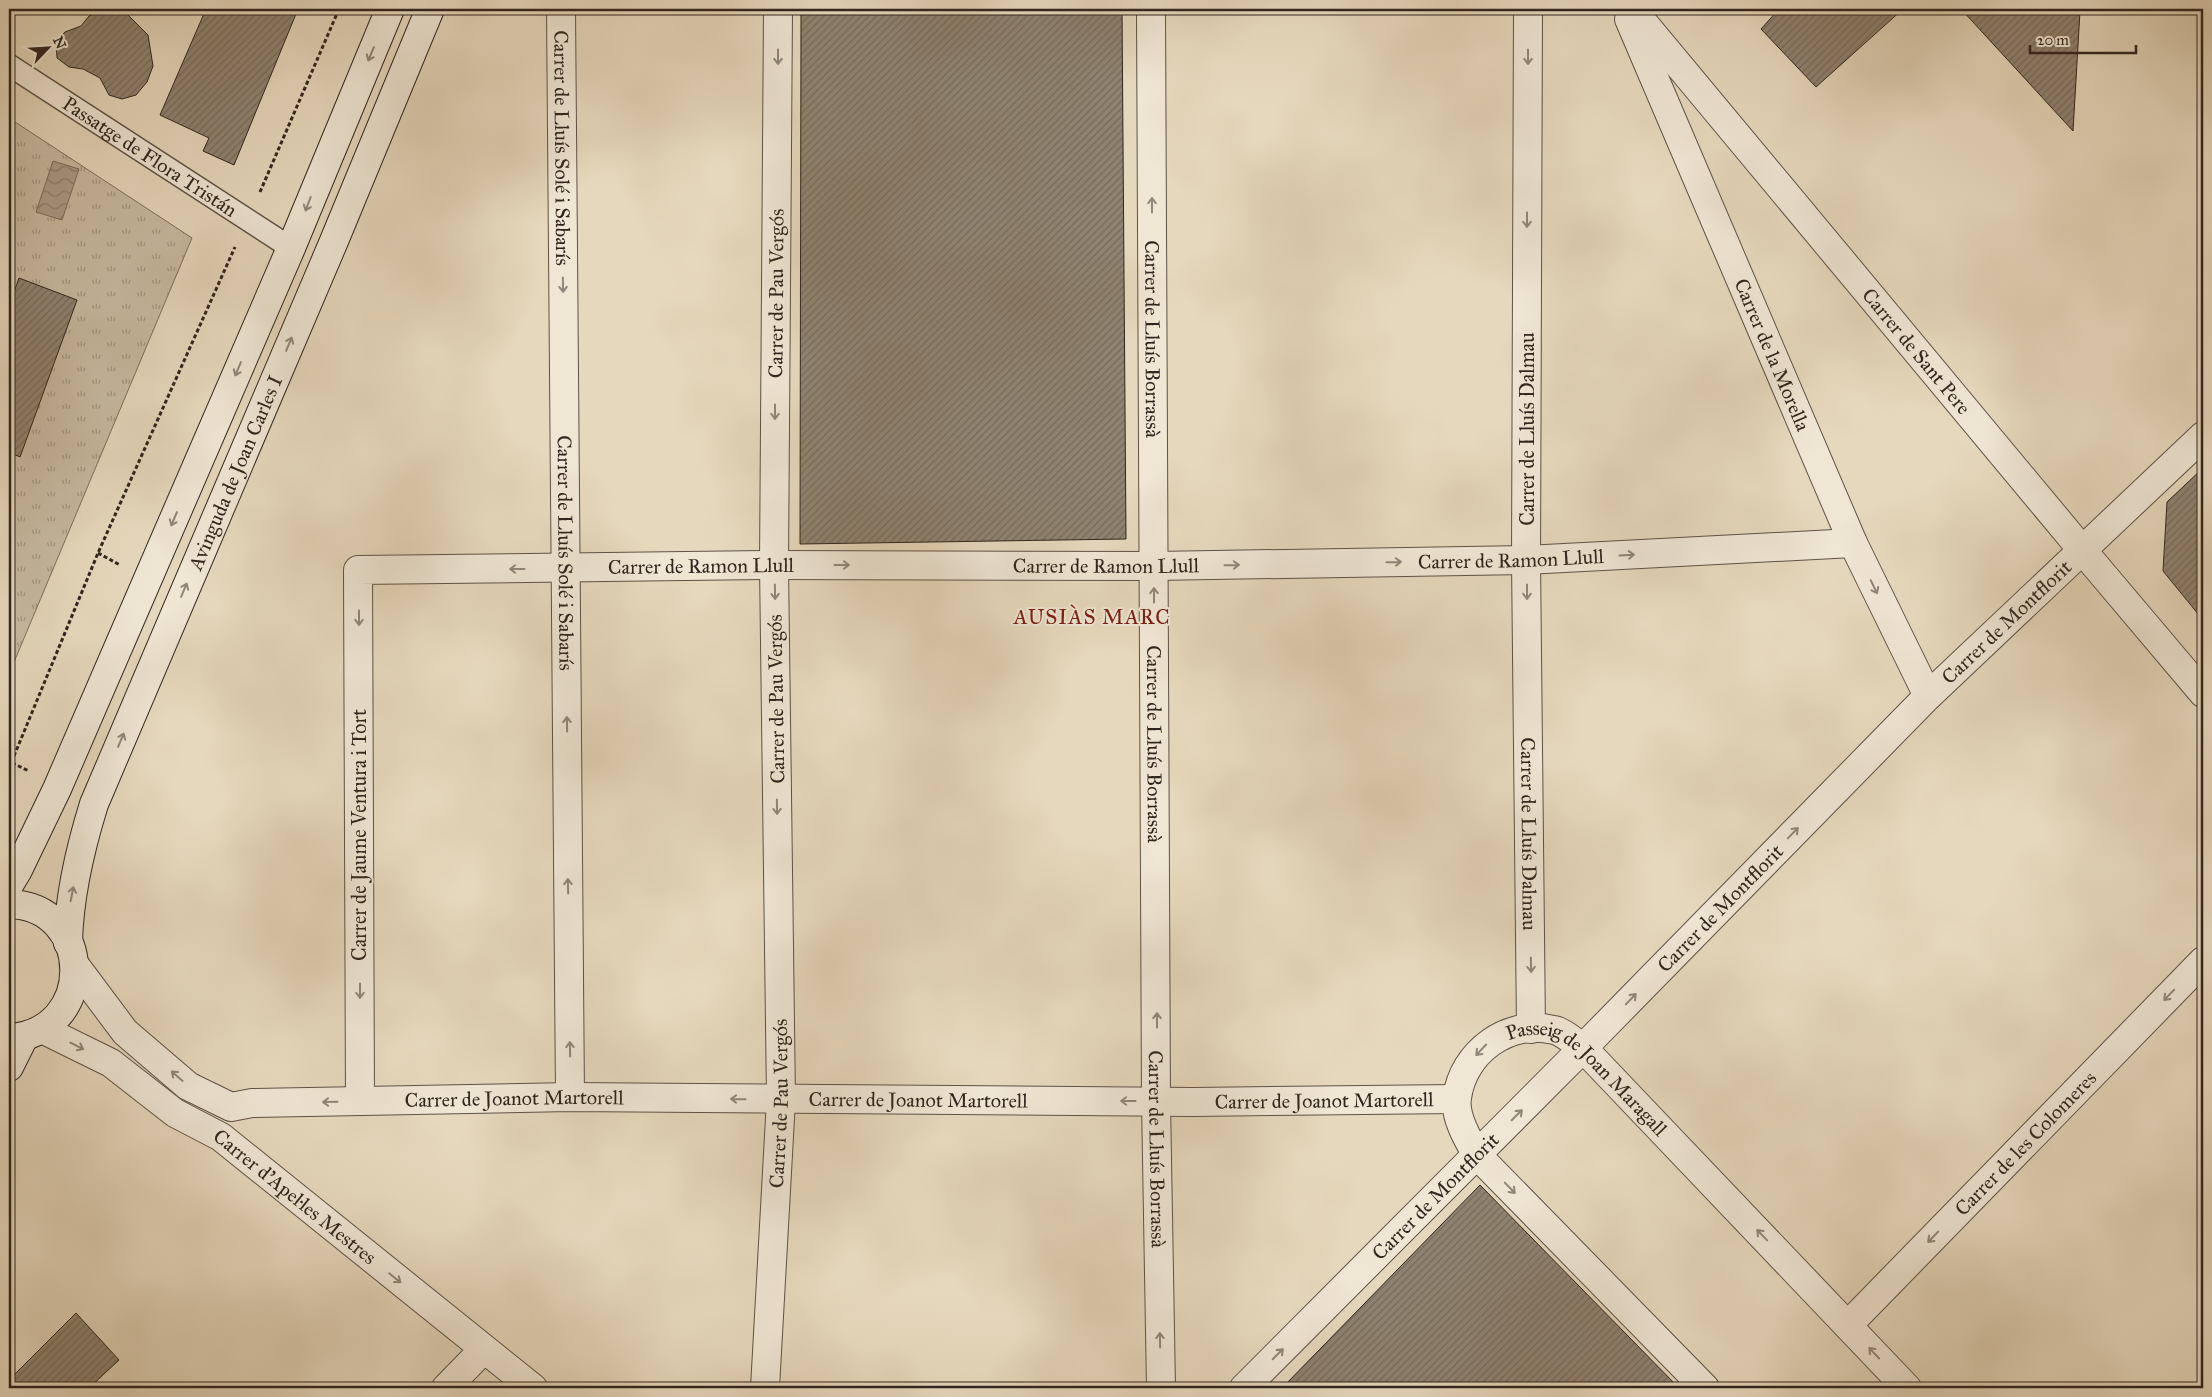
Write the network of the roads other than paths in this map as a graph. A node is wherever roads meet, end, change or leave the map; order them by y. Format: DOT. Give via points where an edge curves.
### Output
graph roads {
  1 [pos="390,9"];
  2 [pos="430,9"];
  3 [pos="561,9"];
  4 [pos="778,9"];
  5 [pos="1151,9"];
  6 [pos="1528,9"];
  7 [pos="1624,9"];
  8 [pos="1632,9"];
  9 [pos="9,65"];
  10 [pos="291,248"];
  11 [pos="2203,436"];
  12 [pos="1853,543"];
  13 [pos="2083,552"];
  14 [pos="1526,560"];
  15 [pos="774,565"];
  16 [pos="1154,566"];
  17 [pos="566,568"];
  18 [pos="358,570"];
  19 [pos="2203,693"];
  20 [pos="1928,696"];
  21 [pos="9,884"];
  22 [pos="9,904"];
  23 [pos="72,954"];
  24 [pos="2203,961"];
  25 [pos="1532,1029"];
  26 [pos="25,1035"];
  27 [pos="1583,1048"];
  28 [pos="9,1067"];
  29 [pos="570,1098"];
  30 [pos="1456,1099"];
  31 [pos="781,1100"];
  32 [pos="360,1101"];
  33 [pos="1156,1101"];
  34 [pos="231,1107"];
  35 [pos="221,1136"];
  36 [pos="1477,1155"];
  37 [pos="1848,1325"];
  38 [pos="483,1350"];
  39 [pos="446,1388"];
  40 [pos="533,1388"];
  41 [pos="765,1388"];
  42 [pos="1161,1388"];
  43 [pos="1244,1388"];
  44 [pos="1705,1388"];
  45 [pos="1907,1388"];
  1 -- 10 [label="street, Avinguda de Joan Carles I, one-way"];
  23 -- 2 [label="street, Avinguda de Joan Carles I, one-way" via="69,910 81,846 94,804"];
  3 -- 17 [label="street, Carrer de Lluís Solé i Sabarís, one-way"];
  4 -- 15 [label="street, Carrer de Pau Vergós, one-way"];
  16 -- 5 [label="street, Carrer de Lluís Borrassà, one-way"];
  6 -- 14 [label="street, Carrer de Lluís Dalmau, one-way"];
  7 -- 12 [label="street, Carrer de la Morella"];
  8 -- 13 [label="street, Carrer de Sant Pere"];
  9 -- 10 [label="lane, Passatge de Flora Tristán"];
  10 -- 21 [label="street, Avinguda de Joan Carles I, one-way" via="57,789"];
  11 -- 13 [label="street, Carrer de Montflorit"];
  14 -- 12 [label="street, Carrer de Ramon Llull, one-way"];
  12 -- 20 [label="street, Carrer de la Morella, one-way"];
  13 -- 19 [label="street, Carrer de Sant Pere"];
  13 -- 20 [label="street, Carrer de Montflorit"];
  16 -- 14 [label="street, Carrer de Ramon Llull, one-way"];
  14 -- 25 [label="street, Carrer de Lluís Dalmau, one-way"];
  15 -- 16 [label="street, Carrer de Ramon Llull, one-way"];
  15 -- 17 [label="street, Carrer de Ramon Llull"];
  15 -- 31 [label="street, Carrer de Pau Vergós, one-way"];
  33 -- 16 [label="street, Carrer de Lluís Borrassà, one-way"];
  17 -- 18 [label="street, Carrer de Ramon Llull, one-way"];
  29 -- 17 [label="street, Carrer de Lluís Solé i Sabarís, one-way"];
  18 -- 32 [label="street, Carrer de Jaume Ventura i Tort, one-way"];
  27 -- 20 [label="street, Carrer de Montflorit, one-way"];
  22 -- 23 [label="street" via="29,907 56,924"];
  23 -- 26 [label="street, Avinguda de Joan Carles I" via="74,981 66,1005 55,1019"];
  34 -- 23 [label="street, one-way" via="188,1086 125,1032 95,994"];
  24 -- 37 [label="street, Carrer de les Colomeres, one-way"];
  25 -- 27 [label="street, Passeig de Joan Maragall" via="1555,1030"];
  25 -- 30 [label="street, Passeig de Joan Maragall, one-way" via="1504,1033 1480,1048 1464,1075"];
  26 -- 28 [label="street"];
  26 -- 35 [label="street, Carrer d'Apel·les Mestres, one-way" via="111,1063 175,1113"];
  36 -- 27 [label="street, Carrer de Montflorit, one-way"];
  37 -- 27 [label="street, Passeig de Joan Maragall, one-way"];
  31 -- 29 [label="street, Carrer de Joanot Martorell, one-way"];
  29 -- 32 [label="street, Carrer de Joanot Martorell"];
  30 -- 33 [label="street, Carrer de Joanot Martorell"];
  30 -- 36 [label="street, Passeig de Joan Maragall" via="1462,1129"];
  33 -- 31 [label="street, Carrer de Joanot Martorell, one-way"];
  31 -- 41 [label="street, Carrer de Pau Vergós"];
  32 -- 34 [label="street, Carrer de Joanot Martorell, one-way" via="252,1103"];
  42 -- 33 [label="street, Carrer de Lluís Borrassà, one-way"];
  34 -- 35 [label="street"];
  35 -- 38 [label="street, Carrer d'Apel·les Mestres, one-way"];
  43 -- 36 [label="street, Carrer de Montflorit, one-way"];
  36 -- 44 [label="street, Passeig de Joan Maragall, one-way"];
  45 -- 37 [label="street, Passeig de Joan Maragall, one-way"];
  38 -- 39 [label="street"];
  38 -- 40 [label="street, Carrer d'Apel·les Mestres"];
}
